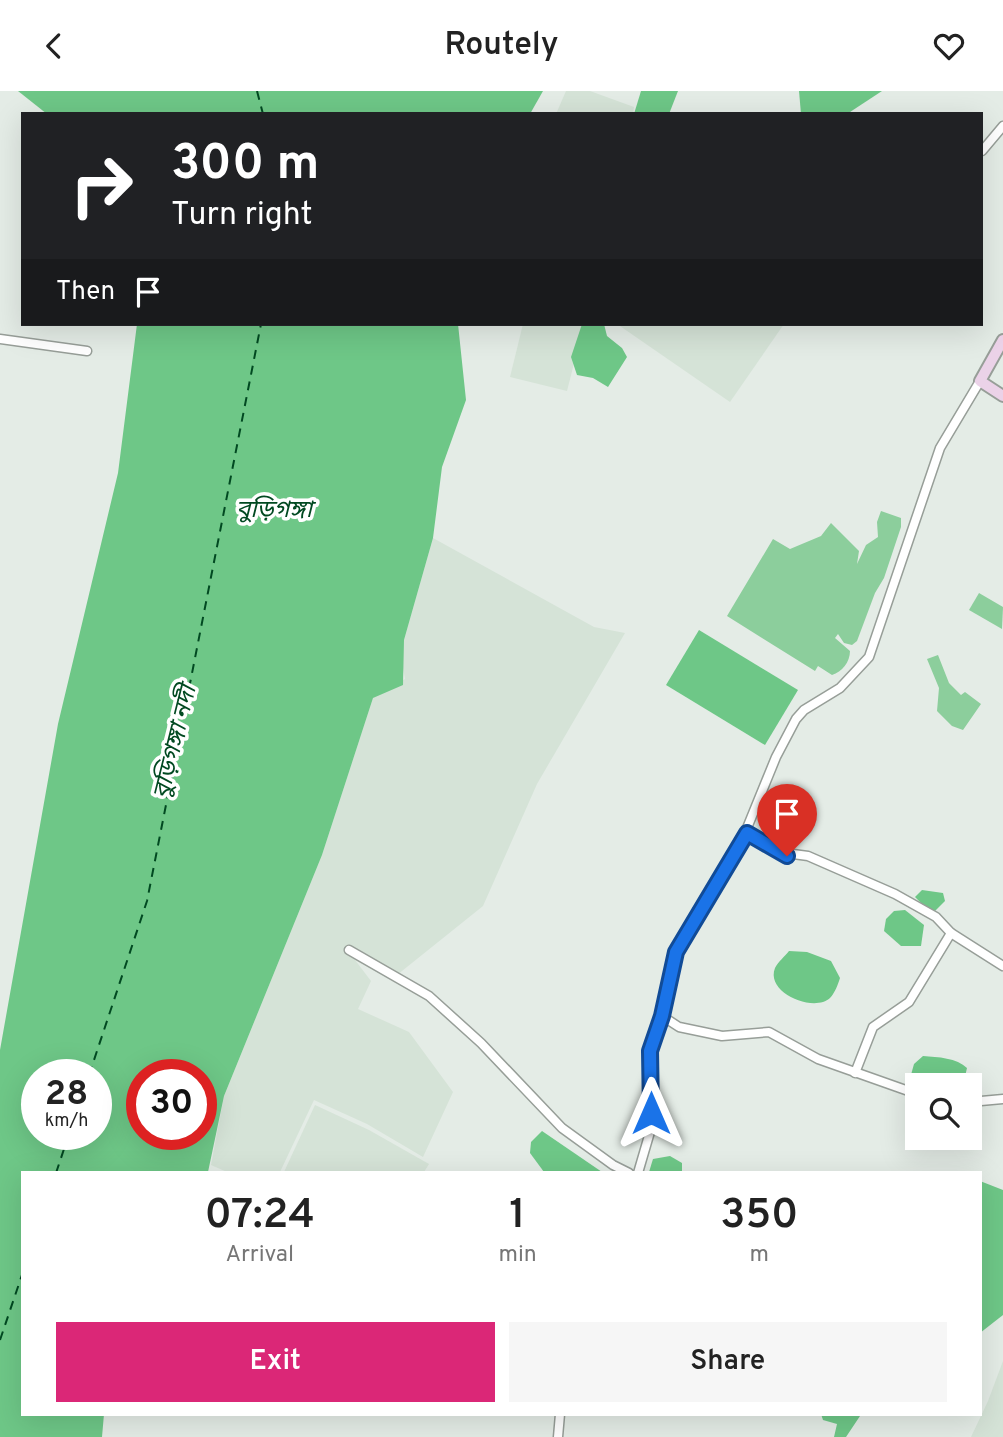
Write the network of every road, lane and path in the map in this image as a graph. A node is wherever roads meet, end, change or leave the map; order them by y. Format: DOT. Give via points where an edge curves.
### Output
graph roads {
  1 [pos="1003,126"];
  2 [pos="983,150"];
  3 [pos="0,339"];
  4 [pos="1003,340"];
  5 [pos="87,351"];
  6 [pos="980,381"];
  7 [pos="1003,396"];
  8 [pos="747,833"];
  9 [pos="951,933"];
  10 [pos="349,950"];
  11 [pos="1003,966"];
  12 [pos="662,1016"];
  13 [pos="855,1073"];
  14 [pos="905,1090"];
  15 [pos="1003,1099"];
  16 [pos="982,1101"];
  17 [pos="626,1171"];
  18 [pos="639,1171"];
  19 [pos="560,1416"];
  20 [pos="558,1437"];
  1 -- 2 [label="street"];
  3 -- 5 [label="street"];
  4 -- 6 [label="street"];
  6 -- 7 [label="street"];
  6 -- 8 [label="street" via="940,448 875,645 840,688 796,719"];
  8 -- 9 [label="street" via="778,852 808,856 895,894 936,917"];
  8 -- 12 [label="street" via="676,952"];
  9 -- 11 [label="street"];
  9 -- 13 [label="street" via="909,1002 873,1027"];
  10 -- 17 [label="street" via="429,996 562,1128"];
  12 -- 13 [label="street" via="679,1027 722,1036 769,1032 802,1052"];
  12 -- 18 [label="street" via="650,1051 650,1132"];
  13 -- 14 [label="street"];
  15 -- 16 [label="street"];
  19 -- 20 [label="street"];
}
